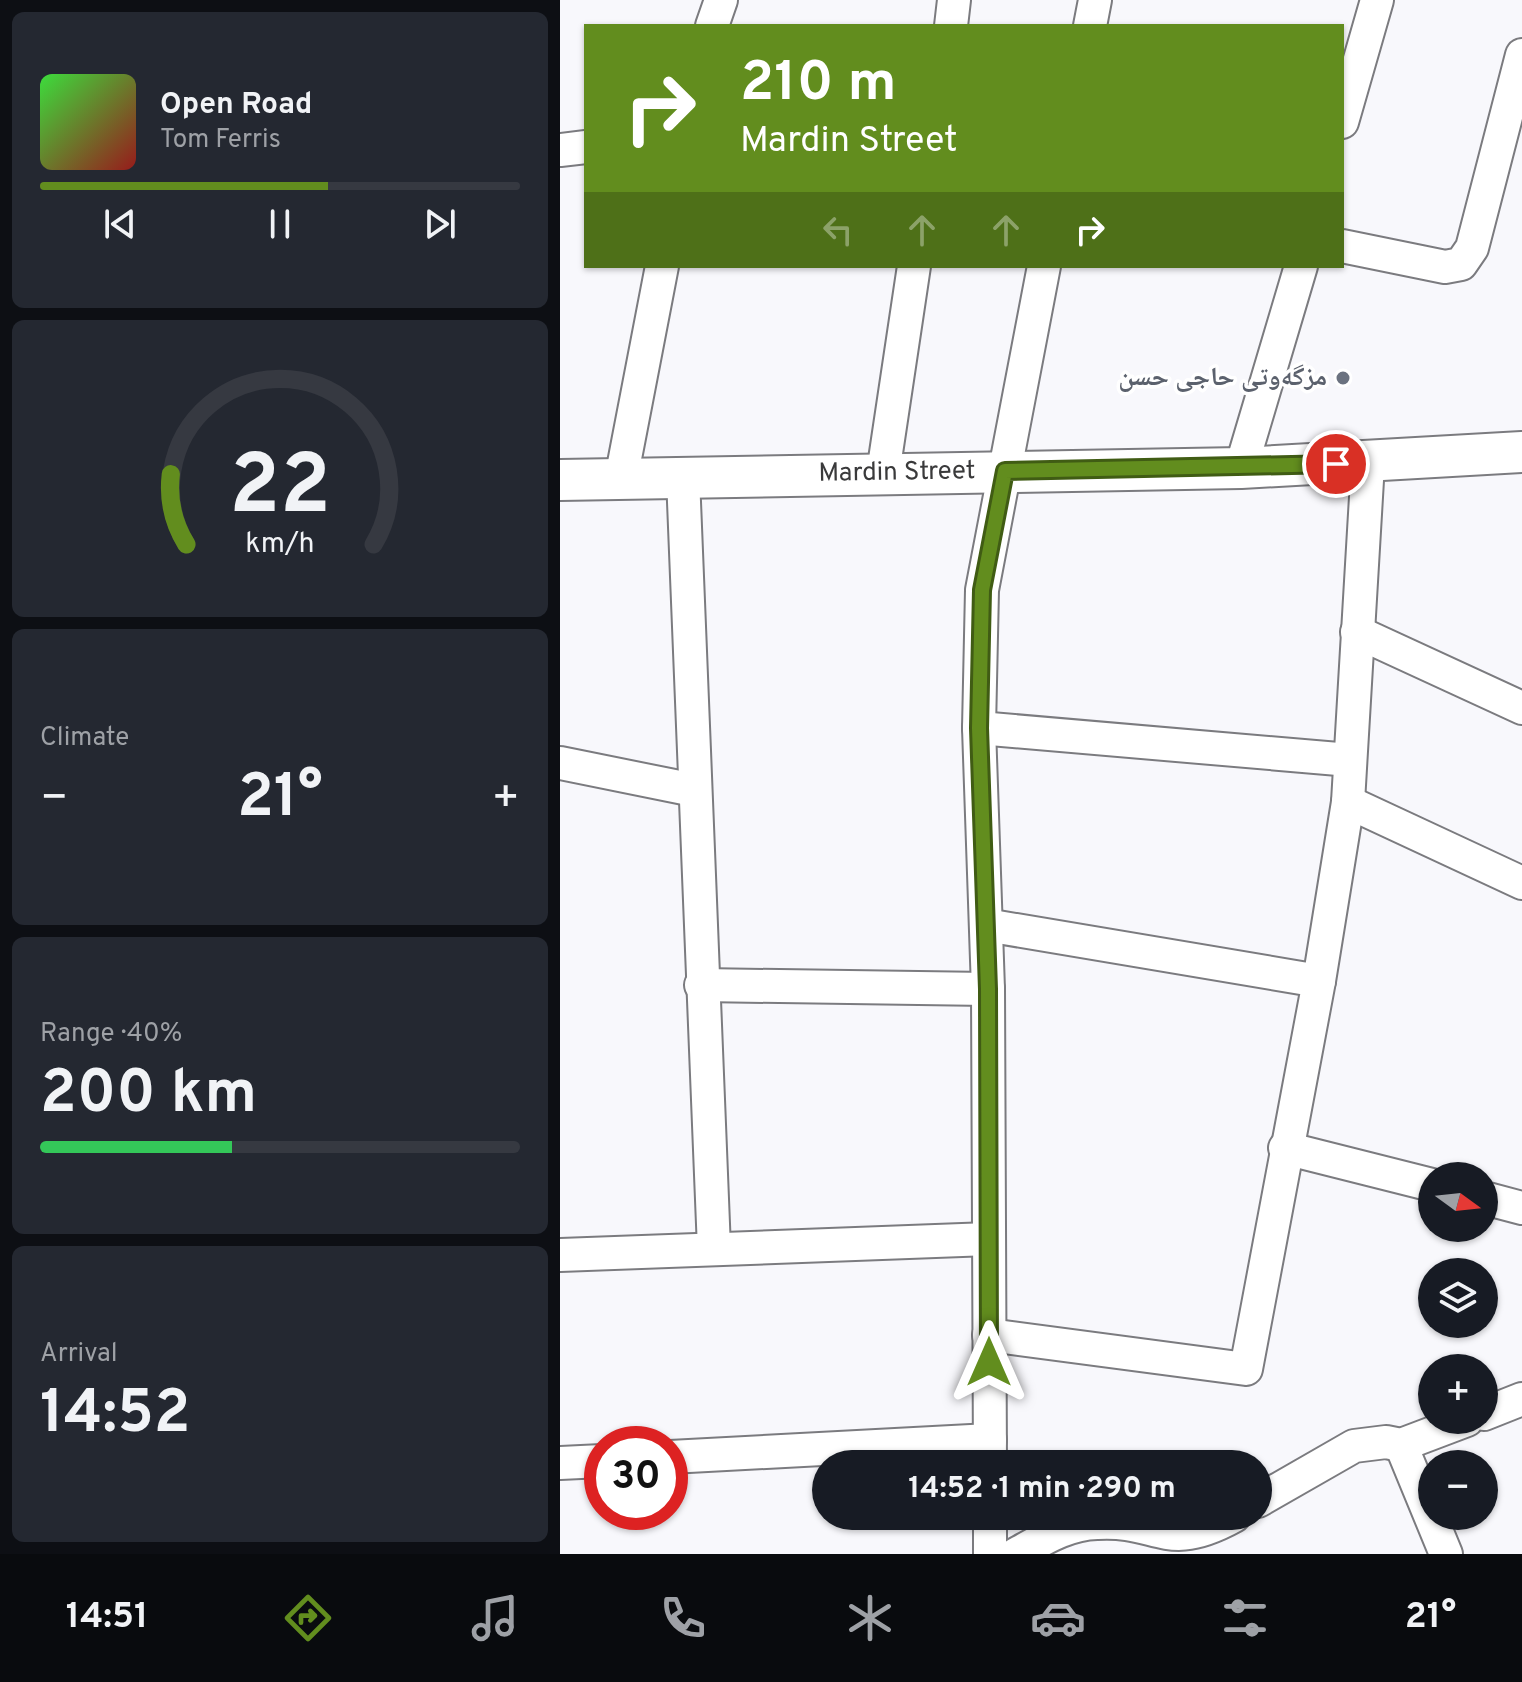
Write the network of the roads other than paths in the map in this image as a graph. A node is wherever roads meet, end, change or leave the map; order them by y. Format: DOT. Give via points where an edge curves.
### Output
graph roads {
  1 [pos="721,0"];
  2 [pos="954,0"];
  3 [pos="1095,0"];
  4 [pos="1377,0"];
  5 [pos="713,24"];
  6 [pos="951,24"];
  7 [pos="1090,24"];
  8 [pos="1522,55"];
  9 [pos="1344,115"];
  10 [pos="584,147"];
  11 [pos="560,150"];
  12 [pos="1344,246"];
  13 [pos="662,268"];
  14 [pos="914,268"];
  15 [pos="1044,268"];
  16 [pos="1300,268"];
  17 [pos="1522,452"];
  18 [pos="1368,463"];
  19 [pos="1241,468"];
  20 [pos="1005,471"];
  21 [pos="883,473"];
  22 [pos="683,477"];
  23 [pos="621,479"];
  24 [pos="560,480"];
  25 [pos="1357,632"];
  26 [pos="1522,708"];
  27 [pos="979,728"];
  28 [pos="1350,760"];
  29 [pos="560,763"];
  30 [pos="694,790"];
  31 [pos="1348,802"];
  32 [pos="1522,883"];
  33 [pos="986,925"];
  34 [pos="1319,981"];
  35 [pos="701,985"];
  36 [pos="988,989"];
  37 [pos="1285,1148"];
  38 [pos="1418,1181"];
  39 [pos="1498,1202"];
  40 [pos="1522,1208"];
  41 [pos="989,1239"];
  42 [pos="714,1249"];
  43 [pos="560,1255"];
  44 [pos="989,1335"];
  45 [pos="1522,1399"];
  46 [pos="1498,1408"];
  47 [pos="1430,1434"];
  48 [pos="1401,1445"];
  49 [pos="990,1450"];
  50 [pos="812,1455"];
  51 [pos="688,1457"];
  52 [pos="584,1462"];
  53 [pos="560,1463"];
  54 [pos="1272,1493"];
  55 [pos="990,1530"];
  56 [pos="1211,1530"];
  57 [pos="1186,1546"];
  58 [pos="990,1554"];
  59 [pos="1016,1554"];
  60 [pos="1446,1554"];
  1 -- 5 [label="street"];
  2 -- 6 [label="street"];
  3 -- 7 [label="street"];
  4 -- 9 [label="street"];
  8 -- 12 [label="street" via="1472,248 1461,264 1445,267"];
  10 -- 11 [label="street"];
  13 -- 23 [label="street"];
  14 -- 21 [label="street"];
  15 -- 20 [label="street"];
  16 -- 19 [label="street"];
  17 -- 18 [label="street, Mardin Street"];
  18 -- 19 [label="street, Mardin Street"];
  18 -- 25 [label="street"];
  19 -- 20 [label="street, Mardin Street"];
  20 -- 21 [label="street, Mardin Street"];
  20 -- 27 [label="street" via="982,590"];
  21 -- 22 [label="street, Mardin Street"];
  22 -- 23 [label="street, Mardin Street"];
  22 -- 30 [label="street"];
  23 -- 24 [label="street, Mardin Street"];
  25 -- 26 [label="street"];
  25 -- 28 [label="street"];
  27 -- 28 [label="street"];
  27 -- 33 [label="street"];
  28 -- 31 [label="street"];
  29 -- 30 [label="street"];
  30 -- 35 [label="street"];
  31 -- 32 [label="street"];
  31 -- 34 [label="street"];
  33 -- 34 [label="street"];
  33 -- 36 [label="street"];
  34 -- 37 [label="street"];
  35 -- 36 [label="street"];
  35 -- 42 [label="street"];
  36 -- 41 [label="street"];
  37 -- 38 [label="street"];
  37 -- 44 [label="street" via="1246,1369"];
  39 -- 40 [label="street"];
  41 -- 42 [label="street"];
  41 -- 44 [label="street"];
  42 -- 43 [label="street"];
  44 -- 49 [label="street"];
  45 -- 46 [label="street"];
  47 -- 48 [label="street"];
  48 -- 54 [label="street" via="1354,1446"];
  48 -- 60 [label="street"];
  50 -- 51 [label="street"];
  52 -- 53 [label="street"];
  55 -- 58 [label="street"];
  56 -- 57 [label="street"];
  57 -- 59 [label="street" via="1119,1523 1089,1523 1059,1531"];
}
